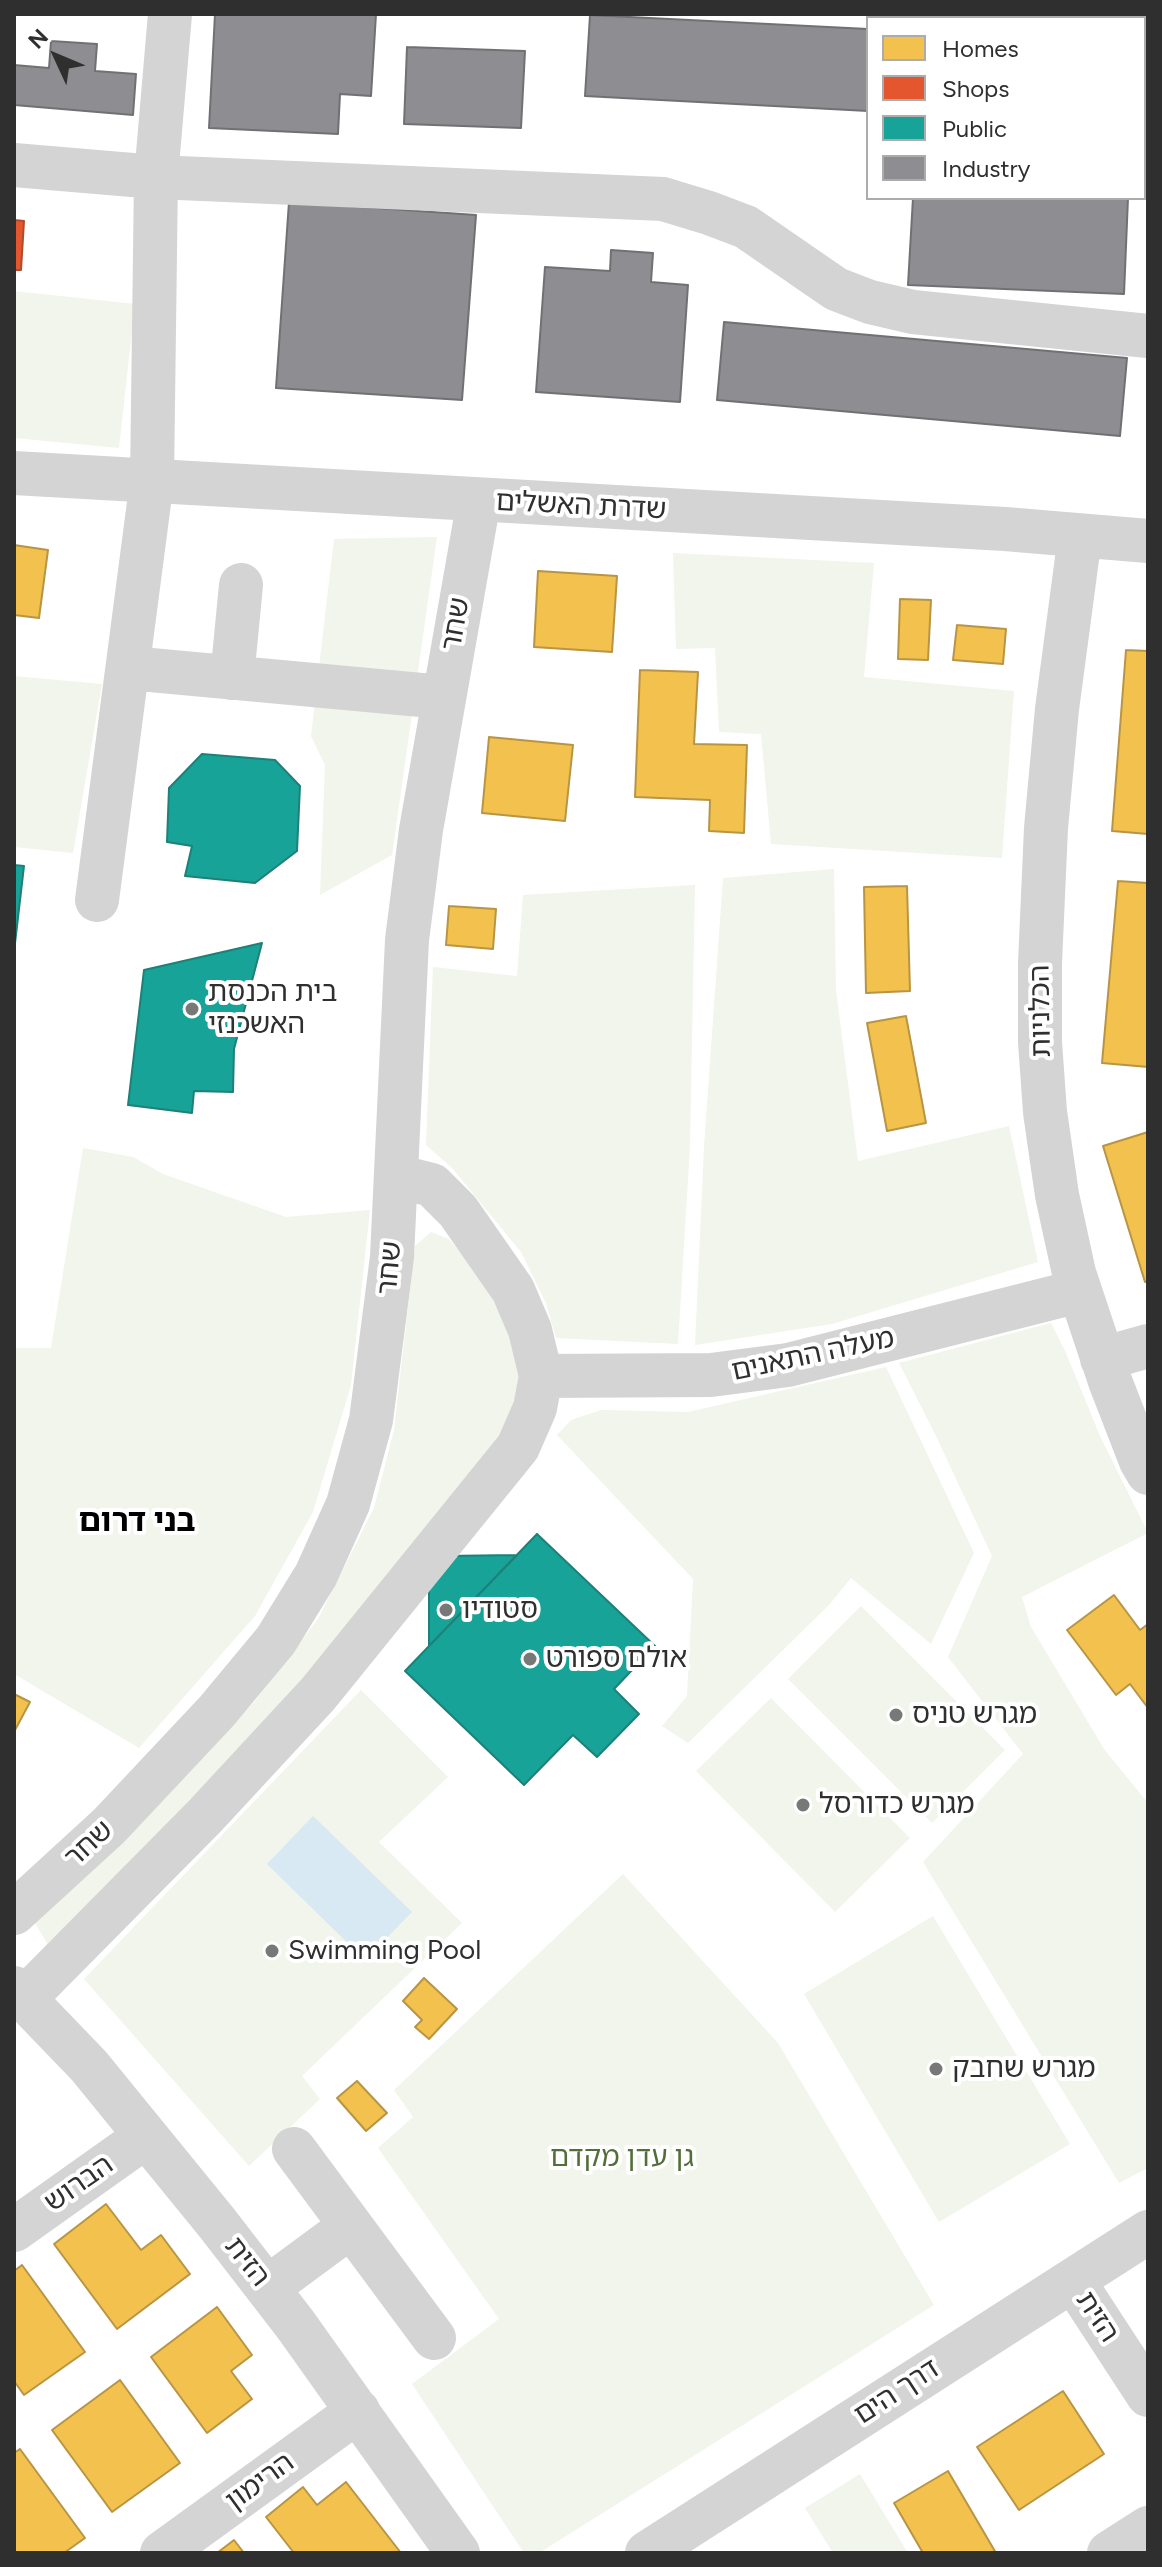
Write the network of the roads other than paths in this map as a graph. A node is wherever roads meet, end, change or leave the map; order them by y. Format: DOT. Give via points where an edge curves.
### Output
graph roads {
  1 [pos="170,14"];
  2 [pos="14,165"];
  3 [pos="156,177"];
  4 [pos="1148,336"];
  5 [pos="14,473"];
  6 [pos="152,480"];
  7 [pos="479,500"];
  8 [pos="1080,536"];
  9 [pos="1148,541"];
  10 [pos="241,585"];
  11 [pos="129,668"];
  12 [pos="232,678"];
  13 [pos="443,697"];
  14 [pos="97,900"];
  15 [pos="396,1176"];
  16 [pos="1079,1291"];
  17 [pos="1148,1346"];
  18 [pos="1102,1359"];
  19 [pos="541,1376"];
  20 [pos="1148,1473"];
  21 [pos="14,1913"];
  22 [pos="20,1993"];
  23 [pos="145,2137"];
  24 [pos="294,2149"];
  25 [pos="351,2226"];
  26 [pos="14,2230"];
  27 [pos="1148,2232"];
  28 [pos="1073,2280"];
  29 [pos="267,2288"];
  30 [pos="434,2338"];
  31 [pos="1148,2395"];
  32 [pos="358,2411"];
  33 [pos="1148,2528"];
  34 [pos="162,2553"];
  35 [pos="458,2553"];
  36 [pos="647,2553"];
  37 [pos="1109,2553"];
  1 -- 3 [label="street"];
  2 -- 3 [label="street"];
  3 -- 4 [label="street" via="663,199 746,227 836,289 870,302 913,312"];
  3 -- 6 [label="street"];
  5 -- 6 [label="street, שדרת האשלים"];
  6 -- 7 [label="street, שדרת האשלים"];
  6 -- 11 [label="street"];
  7 -- 8 [label="street, שדרת האשלים"];
  7 -- 13 [label="street, שחר"];
  8 -- 9 [label="street, שדרת האשלים"];
  8 -- 16 [label="street, הכלניות" via="1046,828 1040,1026 1057,1195"];
  10 -- 12 [label="street"];
  11 -- 12 [label="street"];
  11 -- 14 [label="street"];
  12 -- 13 [label="street"];
  13 -- 15 [label="street, שחר" via="407,940"];
  15 -- 19 [label="street" via="432,1185 458,1211 513,1290"];
  15 -- 21 [label="street, שחר" via="392,1257 371,1420 348,1504 316,1575 276,1640 217,1711 109,1826"];
  16 -- 18 [label="street, הכלניות"];
  16 -- 19 [label="street, מעלה התאנים" via="788,1365 711,1375"];
  17 -- 18 [label="street"];
  18 -- 20 [label="street, הכלניות"];
  19 -- 22 [label="street" via="535,1408 518,1447 318,1694 205,1816"];
  22 -- 23 [label="street, הזית" via="89,2066"];
  23 -- 26 [label="street, הברוש"];
  23 -- 29 [label="street, הזית"];
  24 -- 25 [label="street"];
  25 -- 29 [label="street"];
  25 -- 30 [label="street"];
  27 -- 28 [label="street, דרך הים"];
  28 -- 31 [label="street, הזית"];
  28 -- 36 [label="street, דרך הים"];
  29 -- 32 [label="street, הזית"];
  32 -- 34 [label="street, הרימון"];
  32 -- 35 [label="street, הזית"];
  33 -- 37 [label="street"];
}
